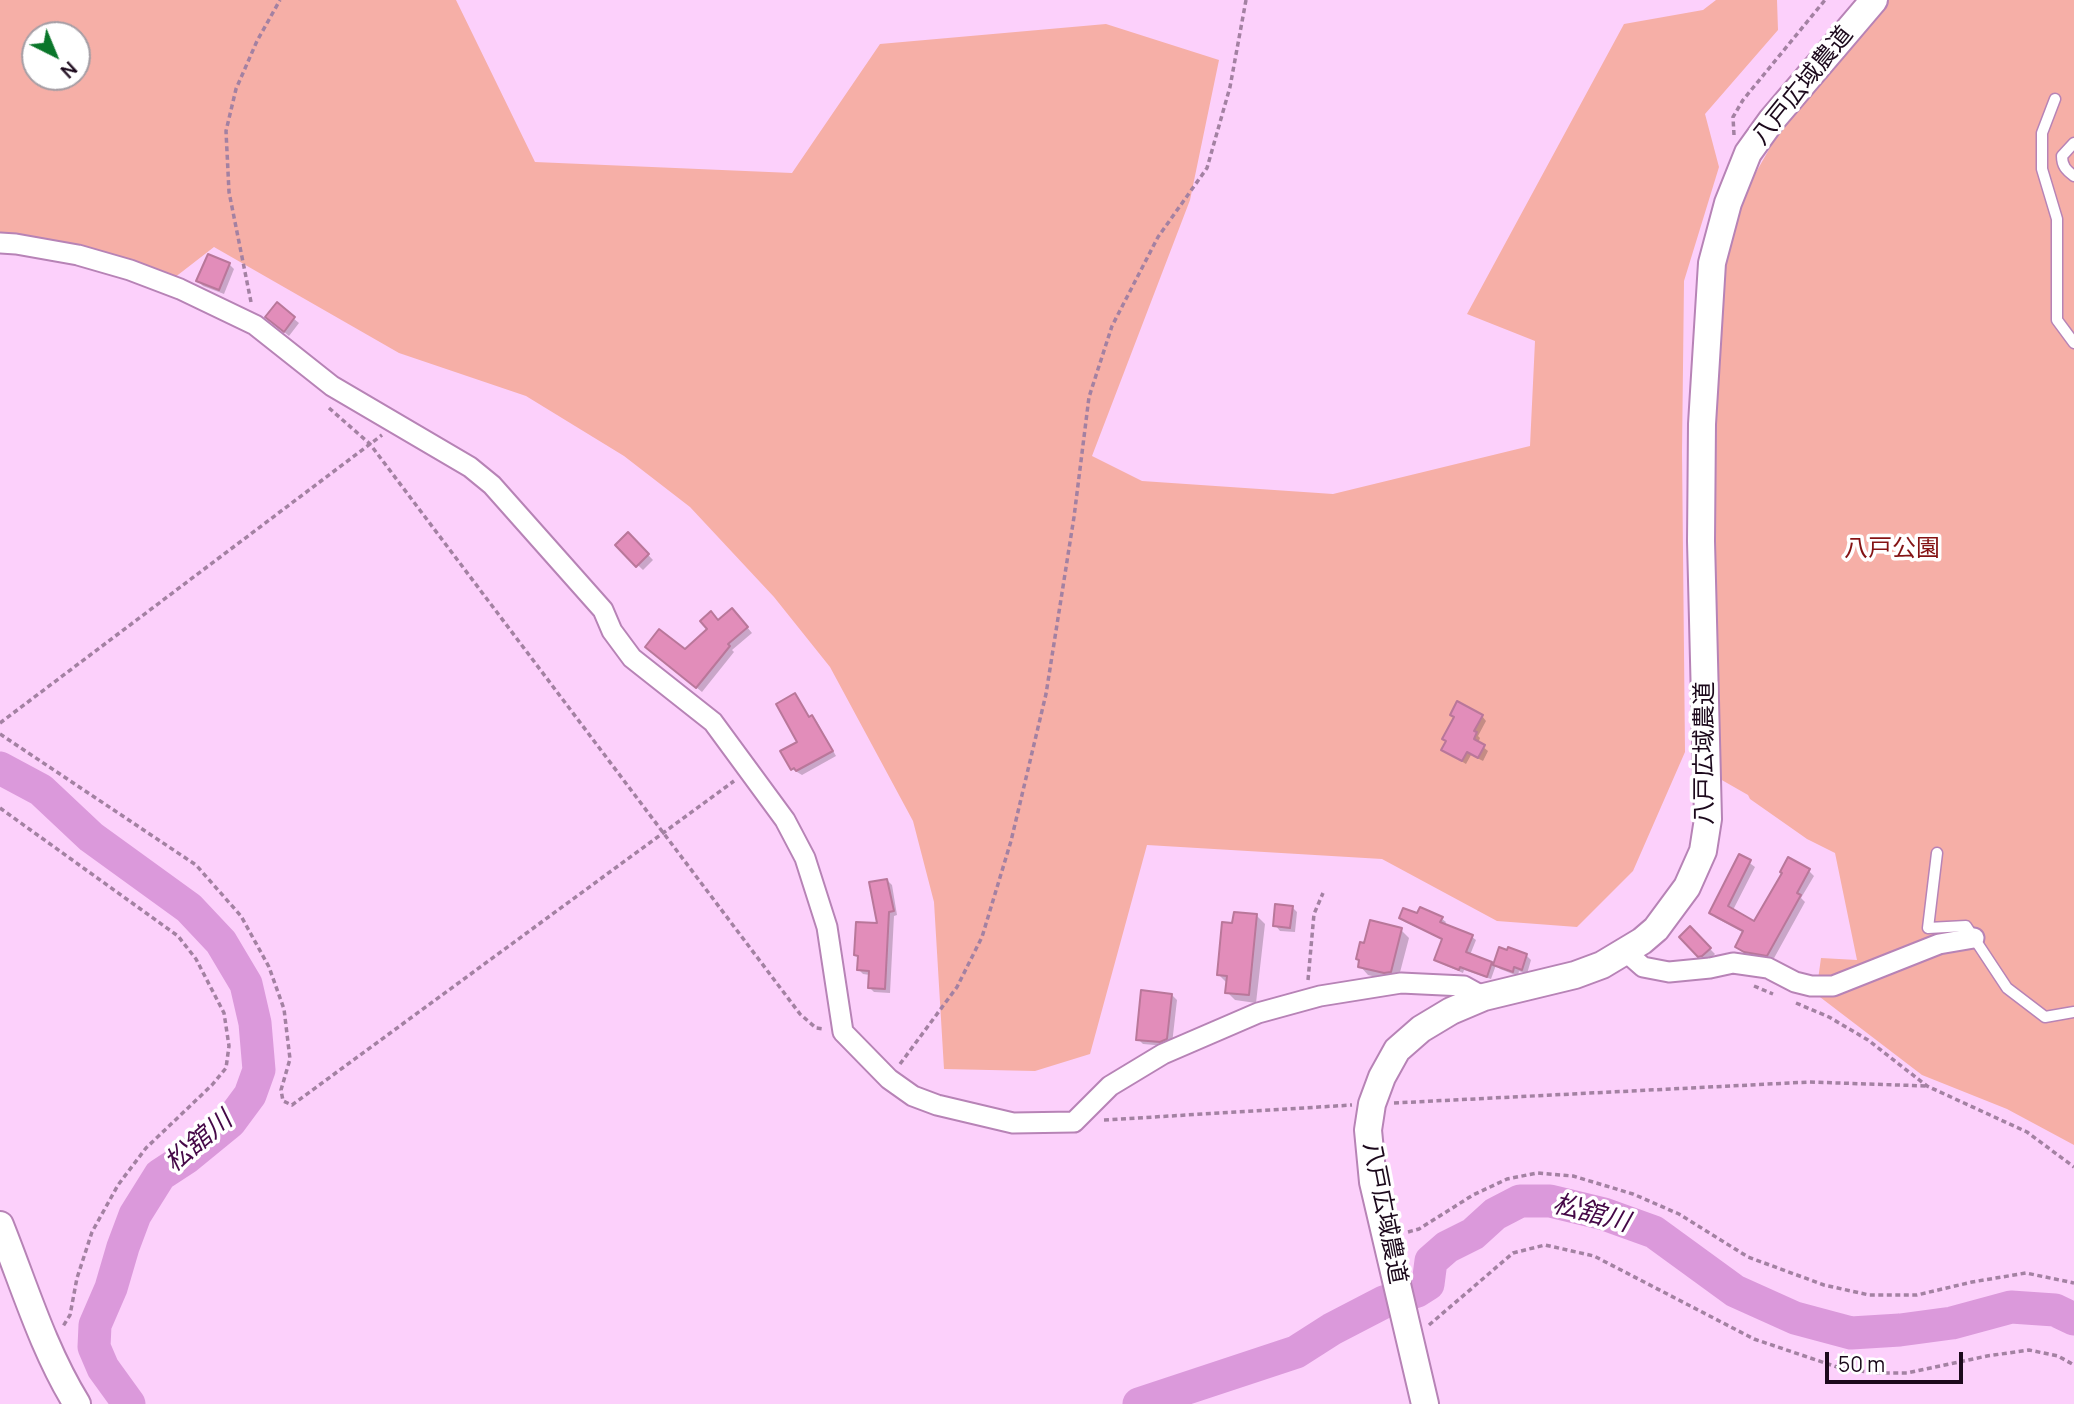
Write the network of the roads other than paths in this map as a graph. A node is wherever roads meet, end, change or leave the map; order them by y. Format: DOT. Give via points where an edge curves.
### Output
graph roads {
  1 [pos="1874,0"];
  2 [pos="2055,99"];
  3 [pos="2074,143"];
  4 [pos="2074,176"];
  5 [pos="0,243"];
  6 [pos="2074,343"];
  7 [pos="1937,853"];
  8 [pos="1974,938"];
  9 [pos="1626,952"];
  10 [pos="1484,997"];
  11 [pos="2074,1012"];
  12 [pos="0,1225"];
  13 [pos="77,1404"];
  14 [pos="1425,1404"];
  1 -- 9 [label="street, 八戸広域農道" via="1771,121 1748,153 1728,203 1713,262 1702,424 1707,829 1687,887 1656,929"];
  2 -- 6 [label="lane" via="2042,133 2042,169 2057,219 2057,320"];
  3 -- 4 [label="lane" via="2062,156 2062,163"];
  5 -- 10 [label="street" via="78,255 130,270 255,325 332,386 470,467 492,485 603,610 611,631 632,659 713,722 785,820 805,858 827,927 843,1032 888,1079 913,1096 1013,1123 1074,1122 1110,1086 1163,1054 1258,1013 1401,984 1464,986"];
  7 -- 8 [label="lane" via="1928,928 1966,926"];
  8 -- 9 [label="street" via="1940,944 1833,986 1811,986 1768,968 1733,963 1669,972 1643,967"];
  8 -- 11 [label="lane" via="2007,988 2045,1017"];
  9 -- 10 [label="street, 八戸広域農道" via="1575,975"];
  10 -- 14 [label="street, 八戸広域農道" via="1421,1029 1397,1050 1372,1104 1368,1130 1373,1182"];
  12 -- 13 [label="street" via="44,1337"];
}
